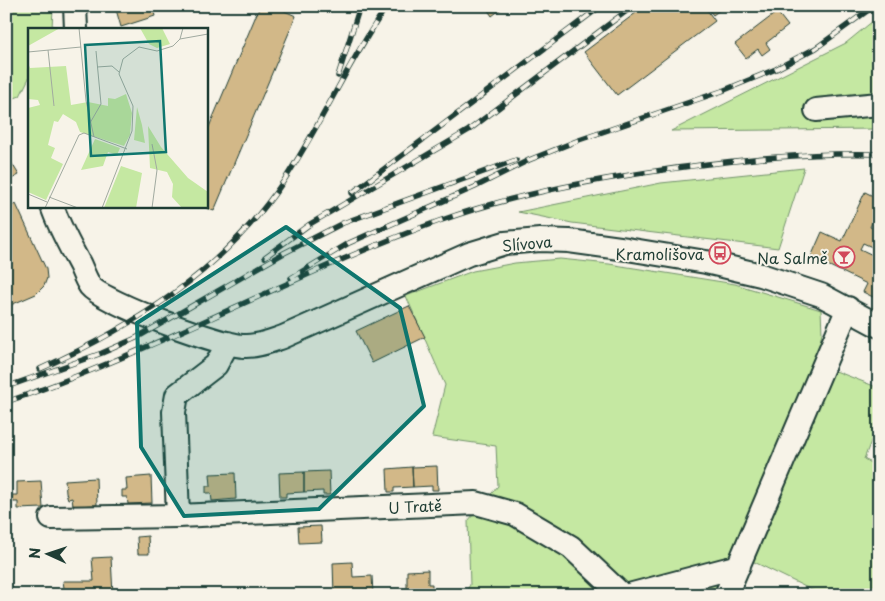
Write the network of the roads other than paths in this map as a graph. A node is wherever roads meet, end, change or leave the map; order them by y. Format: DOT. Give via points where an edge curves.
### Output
graph roads {
  1 [pos="75,6"];
  2 [pos="76,28"];
  3 [pos="879,104"];
  4 [pos="816,110"];
  5 [pos="53,208"];
  6 [pos="848,308"];
  7 [pos="879,326"];
  8 [pos="228,343"];
  9 [pos="178,516"];
  10 [pos="51,518"];
  11 [pos="739,566"];
  12 [pos="622,595"];
  13 [pos="629,595"];
  14 [pos="726,595"];
  1 -- 2 [label="street"];
  3 -- 4 [label="street"];
  5 -- 8 [label="street, Slívova" via="91,287 128,308"];
  6 -- 7 [label="street, Slívova"];
  6 -- 8 [label="street, Slívova" via="783,280 718,264 569,240 540,240 505,243 469,254 264,344 245,346"];
  6 -- 11 [label="street"];
  8 -- 9 [label="street" via="216,365 177,395 174,412"];
  9 -- 10 [label="street, U Tratě"];
  9 -- 12 [label="street, U Tratě" via="476,503 515,514 571,547"];
  11 -- 13 [label="street"];
  11 -- 14 [label="street"];
}
